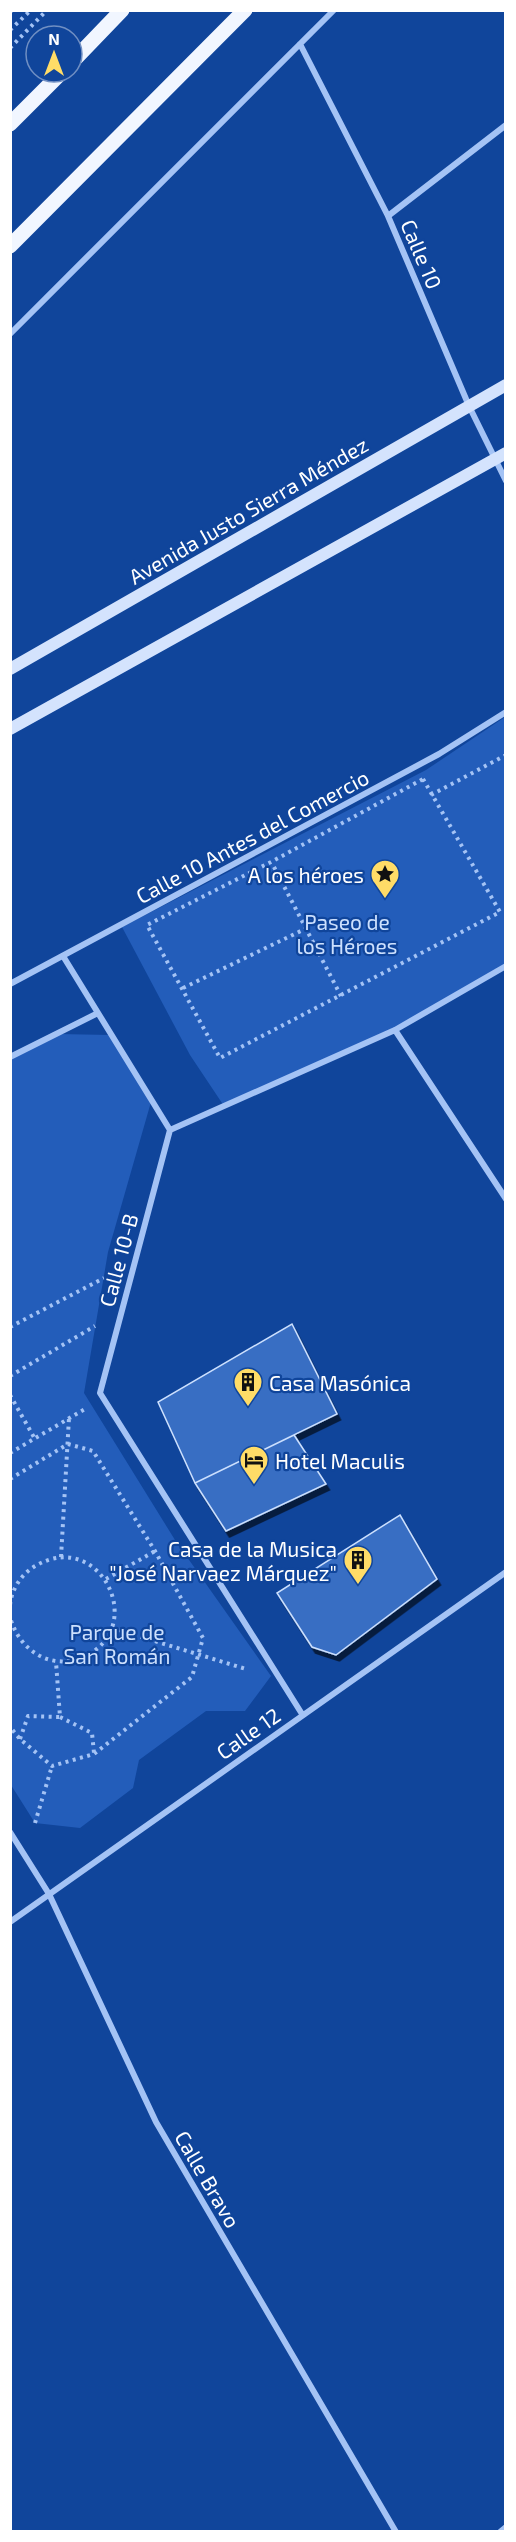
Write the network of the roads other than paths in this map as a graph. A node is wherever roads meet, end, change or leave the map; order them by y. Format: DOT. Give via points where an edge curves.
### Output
graph roads {
  1 [pos="122,10"];
  2 [pos="245,10"];
  3 [pos="334,10"];
  4 [pos="300,44"];
  5 [pos="84,50"];
  6 [pos="50,84"];
  7 [pos="10,124"];
  8 [pos="506,125"];
  9 [pos="388,216"];
  10 [pos="10,246"];
  11 [pos="10,334"];
  12 [pos="506,385"];
  13 [pos="469,406"];
  14 [pos="500,456"];
  15 [pos="506,481"];
  16 [pos="10,669"];
  17 [pos="506,712"];
  18 [pos="10,729"];
  19 [pos="63,956"];
  20 [pos="506,966"];
  21 [pos="10,984"];
  22 [pos="98,1013"];
  23 [pos="395,1030"];
  24 [pos="10,1057"];
  25 [pos="170,1130"];
  26 [pos="506,1199"];
  27 [pos="506,1572"];
  28 [pos="302,1714"];
  29 [pos="10,1832"];
  30 [pos="49,1894"];
  31 [pos="10,1922"];
  32 [pos="506,2528"];
  33 [pos="396,2532"];
  34 [pos="500,2532"];
  1 -- 5 [label="main road"];
  2 -- 10 [label="main road"];
  3 -- 4 [label="street"];
  4 -- 9 [label="street, Calle 10"];
  4 -- 11 [label="street"];
  6 -- 7 [label="main road"];
  8 -- 9 [label="street"];
  9 -- 13 [label="street, Calle 10"];
  12 -- 13 [label="main road, Avenida Justo Sierra Méndez"];
  13 -- 14 [label="street, Calle 10"];
  13 -- 16 [label="main road, Avenida Justo Sierra Méndez"];
  14 -- 15 [label="street, Calle 10"];
  14 -- 18 [label="main road"];
  17 -- 19 [label="street, Calle 10 Antes del Comercio" via="439,754"];
  19 -- 21 [label="street, Calle 10 Antes del Comercio"];
  19 -- 22 [label="street"];
  20 -- 23 [label="street"];
  22 -- 24 [label="street"];
  22 -- 25 [label="street"];
  23 -- 25 [label="street"];
  23 -- 26 [label="street"];
  25 -- 28 [label="street, Calle 10-B" via="100,1393"];
  27 -- 28 [label="street, Calle 12"];
  28 -- 30 [label="street, Calle 12"];
  29 -- 30 [label="street, Calle Bravo"];
  30 -- 31 [label="street, Calle 12"];
  30 -- 33 [label="street, Calle Bravo" via="156,2122"];
  32 -- 34 [label="street"];
}
